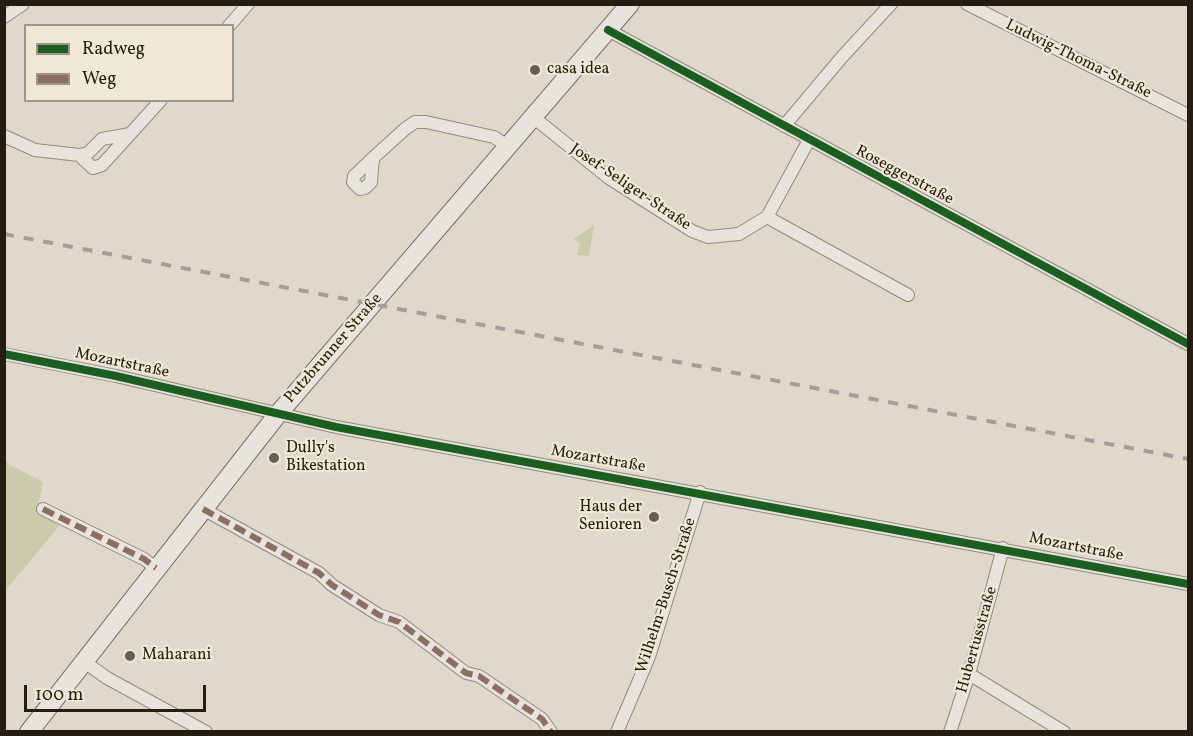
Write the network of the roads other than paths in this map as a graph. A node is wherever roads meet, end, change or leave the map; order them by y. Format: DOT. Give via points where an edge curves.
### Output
graph roads {
  1 [pos="23,4"];
  2 [pos="248,4"];
  3 [pos="630,4"];
  4 [pos="891,4"];
  5 [pos="967,4"];
  6 [pos="4,17"];
  7 [pos="231,24"];
  8 [pos="608,30"];
  9 [pos="158,102"];
  10 [pos="1188,115"];
  11 [pos="533,117"];
  12 [pos="784,126"];
  13 [pos="130,134"];
  14 [pos="4,136"];
  15 [pos="809,140"];
  16 [pos="507,146"];
  17 [pos="79,155"];
  18 [pos="373,158"];
  19 [pos="767,217"];
  20 [pos="908,295"];
  21 [pos="1188,344"];
  22 [pos="4,354"];
  23 [pos="278,414"];
  24 [pos="700,492"];
  25 [pos="42,509"];
  26 [pos="203,509"];
  27 [pos="1004,548"];
  28 [pos="156,568"];
  29 [pos="1188,584"];
  30 [pos="83,661"];
  31 [pos="969,674"];
  32 [pos="28,732"];
  33 [pos="206,732"];
  34 [pos="551,732"];
  35 [pos="617,732"];
  36 [pos="950,732"];
  37 [pos="1065,732"];
  1 -- 6 [label="street"];
  2 -- 7 [label="street"];
  3 -- 8 [label="main road, Putzbrunner Straße"];
  4 -- 12 [label="street"];
  5 -- 10 [label="street, Ludwig-Thoma-Straße"];
  8 -- 11 [label="main road, Putzbrunner Straße"];
  8 -- 12 [label="street, Roseggerstraße"];
  9 -- 13 [label="street"];
  11 -- 16 [label="main road, Putzbrunner Straße"];
  11 -- 19 [label="street, Josef-Seliger-Straße" via="609,178 692,231 708,237 726,237 746,231"];
  12 -- 15 [label="street, Roseggerstraße"];
  13 -- 17 [label="street" via="102,139 88,153"];
  13 -- 17 [label="street" via="98,167 93,168"];
  14 -- 17 [label="street" via="35,150"];
  15 -- 19 [label="street"];
  15 -- 21 [label="street, Roseggerstraße"];
  16 -- 18 [label="street" via="494,137 415,122"];
  16 -- 23 [label="main road, Putzbrunner Straße"];
  19 -- 20 [label="street"];
  22 -- 23 [label="street, Mozartstraße"];
  23 -- 24 [label="street, Mozartstraße"];
  23 -- 26 [label="main road, Putzbrunner Straße"];
  24 -- 27 [label="street, Mozartstraße"];
  24 -- 35 [label="street, Wilhelm-Busch-Straße" via="650,657"];
  25 -- 28 [label="street"];
  26 -- 28 [label="main road, Putzbrunner Straße"];
  26 -- 34 [label="street" via="320,573 380,615 399,622 466,673 479,676 542,719"];
  27 -- 29 [label="street, Mozartstraße"];
  27 -- 31 [label="street, Hubertusstraße"];
  28 -- 30 [label="main road, Putzbrunner Straße"];
  30 -- 32 [label="main road, Putzbrunner Straße"];
  30 -- 33 [label="street"];
  31 -- 36 [label="street, Hubertusstraße"];
  31 -- 37 [label="street"];
}
